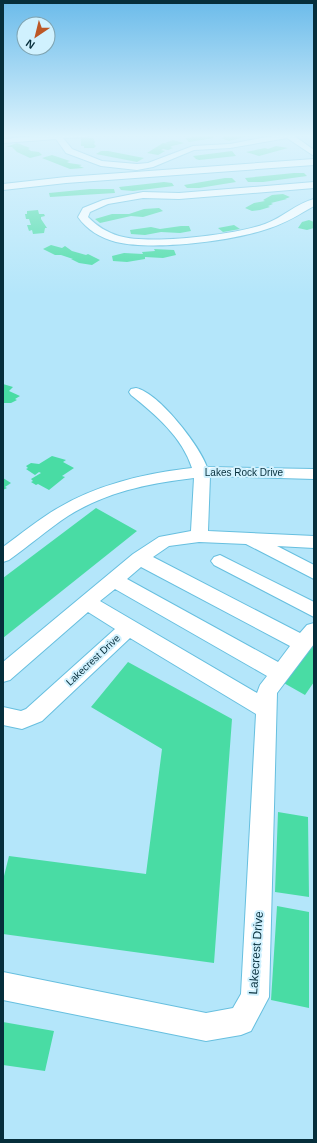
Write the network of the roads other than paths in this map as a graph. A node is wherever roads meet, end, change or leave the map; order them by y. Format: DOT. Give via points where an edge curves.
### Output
graph roads {
  1 [pos="265,188"];
  2 [pos="314,202"];
  3 [pos="136,392"];
  4 [pos="201,472"];
  5 [pos="314,474"];
  6 [pos="199,536"];
  7 [pos="249,539"];
  8 [pos="314,542"];
  9 [pos="3,556"];
  10 [pos="139,558"];
  11 [pos="220,561"];
  12 [pos="314,573"];
  13 [pos="114,580"];
  14 [pos="88,603"];
  15 [pos="314,610"];
  16 [pos="128,628"];
  17 [pos="308,637"];
  18 [pos="280,673"];
  19 [pos="3,674"];
  20 [pos="267,710"];
  21 [pos="3,716"];
  22 [pos="3,986"];
  1 -- 2 [label="street" via="179,196 143,195 97,204 86,210 83,216 88,224 113,238 130,243 152,244 203,240 248,232 269,225"];
  3 -- 4 [label="street" via="185,438"];
  4 -- 5 [label="street, Lakes Rock Drive"];
  4 -- 6 [label="street"];
  4 -- 9 [label="street, Lakes Rock Drive" via="157,477 101,493 63,512"];
  6 -- 7 [label="street"];
  6 -- 10 [label="street" via="165,541"];
  7 -- 8 [label="street"];
  7 -- 12 [label="street"];
  10 -- 13 [label="street"];
  10 -- 17 [label="street"];
  11 -- 15 [label="street"];
  13 -- 14 [label="street"];
  13 -- 18 [label="street"];
  14 -- 16 [label="street"];
  14 -- 19 [label="street"];
  16 -- 20 [label="street, Lakecrest Drive"];
  16 -- 21 [label="street, Lakecrest Drive" via="34,715 22,720"];
  17 -- 18 [label="street, Lakecrest Drive"];
  18 -- 20 [label="street, Lakecrest Drive" via="267,691"];
  20 -- 22 [label="street, Lakecrest Drive" via="254,997 241,1022 206,1027"];
}
